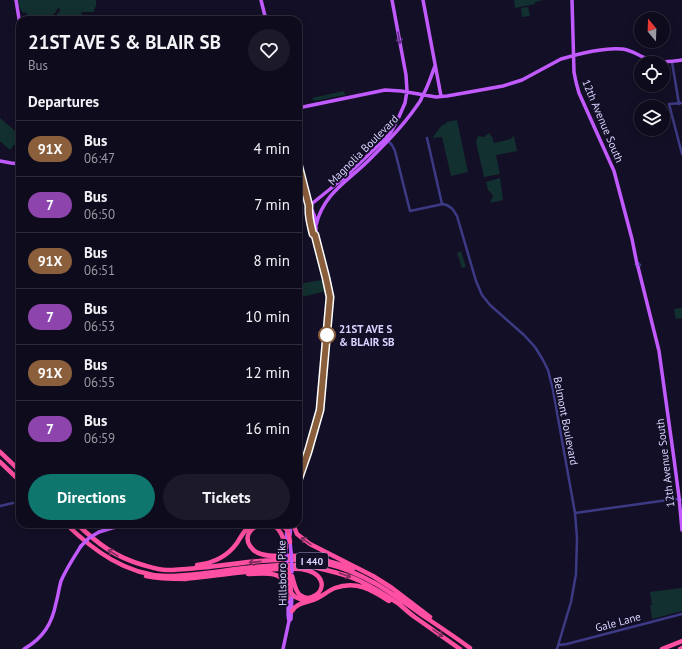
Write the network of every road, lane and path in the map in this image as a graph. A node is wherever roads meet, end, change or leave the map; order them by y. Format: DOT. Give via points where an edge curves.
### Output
graph roads {
  1 [pos="16,0"];
  2 [pos="261,0"];
  3 [pos="392,0"];
  4 [pos="423,0"];
  5 [pos="572,0"];
  6 [pos="19,16"];
  7 [pos="265,16"];
  8 [pos="573,56"];
  9 [pos="682,60"];
  10 [pos="672,62"];
  11 [pos="435,66"];
  12 [pos="407,91"];
  13 [pos="423,95"];
  14 [pos="441,96"];
  15 [pos="681,104"];
  16 [pos="302,107"];
  17 [pos="427,138"];
  18 [pos="387,139"];
  19 [pos="682,154"];
  20 [pos="0,160"];
  21 [pos="16,164"];
  22 [pos="302,180"];
  23 [pos="322,197"];
  24 [pos="306,198"];
  25 [pos="442,204"];
  26 [pos="309,206"];
  27 [pos="316,225"];
  28 [pos="315,235"];
  29 [pos="0,452"];
  30 [pos="0,462"];
  31 [pos="16,467"];
  32 [pos="302,469"];
  33 [pos="16,477"];
  34 [pos="681,500"];
  35 [pos="13,504"];
  36 [pos="0,506"];
  37 [pos="575,512"];
  38 [pos="71,528"];
  39 [pos="81,528"];
  40 [pos="112,528"];
  41 [pos="249,528"];
  42 [pos="253,528"];
  43 [pos="276,528"];
  44 [pos="287,528"];
  45 [pos="288,528"];
  46 [pos="292,528"];
  47 [pos="294,528"];
  48 [pos="682,530"];
  49 [pos="290,542"];
  50 [pos="287,550"];
  51 [pos="114,562"];
  52 [pos="287,565"];
  53 [pos="149,567"];
  54 [pos="290,573"];
  55 [pos="184,579"];
  56 [pos="392,588"];
  57 [pos="290,596"];
  58 [pos="311,601"];
  59 [pos="292,611"];
  60 [pos="682,614"];
  61 [pos="415,617"];
  62 [pos="289,621"];
  63 [pos="455,637"];
  64 [pos="682,641"];
  65 [pos="559,645"];
  66 [pos="470,648"];
  67 [pos="24,649"];
  68 [pos="283,649"];
  69 [pos="460,649"];
  70 [pos="557,649"];
  71 [pos="662,649"];
  1 -- 6 [label="main road"];
  2 -- 7 [label="main road"];
  3 -- 12 [label="main road, Magnolia Boulevard, one-way" via="406,72"];
  4 -- 11 [label="main road"];
  5 -- 8 [label="main road, 12th Avenue South"];
  8 -- 10 [label="main road" via="602,49 622,49 653,61"];
  8 -- 14 [label="main road" via="555,62 515,83"];
  8 -- 34 [label="main road, 12th Avenue South" via="577,85 614,171 634,246 659,351"];
  9 -- 10 [label="main road"];
  10 -- 15 [label="street"];
  11 -- 13 [label="main road, Magnolia Boulevard"];
  11 -- 14 [label="main road"];
  12 -- 13 [label="main road"];
  12 -- 16 [label="main road" via="385,90"];
  12 -- 18 [label="main road, Magnolia Boulevard" via="398,119"];
  13 -- 14 [label="main road"];
  13 -- 18 [label="main road, Magnolia Boulevard" via="406,120"];
  15 -- 19 [label="street" via="669,104"];
  17 -- 25 [label="street"];
  18 -- 23 [label="main road, Magnolia Boulevard"];
  18 -- 25 [label="street" via="395,152 410,211"];
  18 -- 27 [label="main road, Magnolia Boulevard" via="368,161 332,194 318,215"];
  20 -- 21 [label="main road"];
  22 -- 24 [label="main road"];
  23 -- 24 [label="main road" via="313,200"];
  23 -- 26 [label="main road, Magnolia Boulevard"];
  24 -- 26 [label="main road"];
  25 -- 37 [label="street, Belmont Boulevard" via="449,205 456,214 476,281 484,298 528,339 543,360 553,390"];
  26 -- 27 [label="main road" via="313,210"];
  26 -- 28 [label="main road" via="309,217"];
  27 -- 28 [label="main road"];
  28 -- 32 [label="main road" via="330,292 330,303 320,410"];
  29 -- 31 [label="highway"];
  30 -- 33 [label="highway"];
  34 -- 37 [label="street"];
  34 -- 48 [label="main road, 12th Avenue South"];
  35 -- 36 [label="street"];
  37 -- 65 [label="street, Belmont Boulevard" via="576,574"];
  38 -- 51 [label="highway, I 440"];
  53 -- 39 [label="highway, I 440, one-way" via="117,555 95,542"];
  40 -- 67 [label="main road, bridge" via="99,532 81,546 61,581 54,613 45,632"];
  41 -- 53 [label="highway" via="228,553 213,562 192,566"];
  42 -- 56 [label="highway" via="249,533 249,544 260,554 329,561 361,572"];
  43 -- 50 [label="highway" via="283,536"];
  44 -- 50 [label="main road, Hillsboro Pike"];
  45 -- 49 [label="highway"];
  46 -- 49 [label="main road, Hillsboro Pike"];
  56 -- 47 [label="highway, one-way" via="310,544 297,534"];
  49 -- 50 [label="main road, Hillsboro Pike"];
  50 -- 52 [label="main road, Hillsboro Pike, bridge"];
  50 -- 54 [label="main road, Hillsboro Pike, bridge"];
  51 -- 55 [label="highway" via="142,575"];
  51 -- 61 [label="highway, I 440, one-way" via="142,572 166,576 285,565 312,567 359,580 385,594"];
  52 -- 54 [label="highway, bridge"];
  63 -- 53 [label="highway, I 440, one-way" via="374,582 324,564 284,559 189,569 166,570"];
  54 -- 55 [label="highway" via="301,596 309,598 320,590 322,583 317,575 301,569 279,568"];
  54 -- 57 [label="highway"];
  55 -- 57 [label="highway" via="263,573 281,579"];
  56 -- 63 [label="highway"];
  57 -- 58 [label="highway"];
  57 -- 59 [label="main road, Hillsboro Pike"];
  57 -- 62 [label="main road, Hillsboro Pike"];
  58 -- 59 [label="highway" via="299,604"];
  58 -- 61 [label="highway" via="334,588 357,585"];
  59 -- 62 [label="main road, Hillsboro Pike"];
  60 -- 65 [label="street, Gale Lane"];
  61 -- 69 [label="highway, I 440, one-way"];
  62 -- 68 [label="main road, Hillsboro Pike"];
  63 -- 66 [label="highway, I 440"];
  64 -- 71 [label="highway"];
  65 -- 70 [label="street, Belmont Boulevard"];
}
